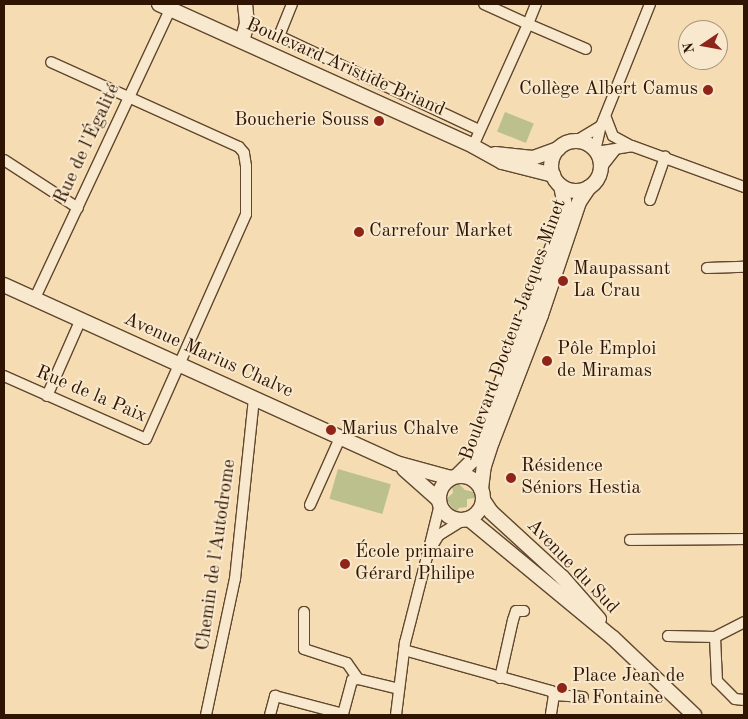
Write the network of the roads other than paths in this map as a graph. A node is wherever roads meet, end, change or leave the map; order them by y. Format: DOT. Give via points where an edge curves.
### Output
graph roads {
  1 [pos="245,4"];
  2 [pos="292,4"];
  3 [pos="484,4"];
  4 [pos="536,4"];
  5 [pos="650,4"];
  6 [pos="168,5"];
  7 [pos="528,24"];
  8 [pos="242,41"];
  9 [pos="586,49"];
  10 [pos="51,62"];
  11 [pos="129,99"];
  12 [pos="603,122"];
  13 [pos="479,130"];
  14 [pos="576,141"];
  15 [pos="473,146"];
  16 [pos="632,146"];
  17 [pos="558,149"];
  18 [pos="615,150"];
  19 [pos="596,151"];
  20 [pos="488,154"];
  21 [pos="665,157"];
  22 [pos="4,160"];
  23 [pos="601,168"];
  24 [pos="557,180"];
  25 [pos="589,187"];
  26 [pos="744,187"];
  27 [pos="650,200"];
  28 [pos="78,208"];
  29 [pos="744,267"];
  30 [pos="707,268"];
  31 [pos="4,285"];
  32 [pos="35,298"];
  33 [pos="81,319"];
  34 [pos="179,364"];
  35 [pos="4,376"];
  36 [pos="48,396"];
  37 [pos="254,398"];
  38 [pos="340,438"];
  39 [pos="396,463"];
  40 [pos="454,477"];
  41 [pos="482,494"];
  42 [pos="439,502"];
  43 [pos="310,505"];
  44 [pos="466,519"];
  45 [pos="744,539"];
  46 [pos="630,540"];
  47 [pos="428,553"];
  48 [pos="524,611"];
  49 [pos="304,612"];
  50 [pos="744,622"];
  51 [pos="668,636"];
  52 [pos="715,637"];
  53 [pos="613,638"];
  54 [pos="404,650"];
  55 [pos="500,678"];
  56 [pos="358,679"];
  57 [pos="399,689"];
  58 [pos="554,695"];
  59 [pos="583,697"];
  60 [pos="744,700"];
  61 [pos="206,715"];
  62 [pos="270,715"];
  63 [pos="343,715"];
  64 [pos="396,715"];
  65 [pos="551,715"];
  66 [pos="694,715"];
  1 -- 8 [label="main road" via="246,23"];
  2 -- 13 [label="street" via="279,36"];
  3 -- 7 [label="street"];
  4 -- 7 [label="street"];
  5 -- 12 [label="street"];
  6 -- 8 [label="main road, Boulevard Aristide Briand"];
  6 -- 11 [label="street, Rue de l'Égalité"];
  7 -- 9 [label="street"];
  7 -- 13 [label="street"];
  8 -- 15 [label="main road, Boulevard Aristide Briand"];
  10 -- 11 [label="street"];
  11 -- 28 [label="street, Rue de l'Égalité"];
  11 -- 34 [label="street" via="239,147 244,153 246,214"];
  12 -- 14 [label="street"];
  12 -- 16 [label="street" via="613,136"];
  12 -- 19 [label="street"];
  13 -- 15 [label="street"];
  14 -- 17 [label="main road"];
  14 -- 19 [label="main road"];
  15 -- 20 [label="main road, Boulevard Aristide Briand"];
  16 -- 18 [label="street"];
  16 -- 21 [label="street"];
  17 -- 20 [label="main road, Boulevard Aristide Briand" via="534,158"];
  17 -- 24 [label="main road" via="552,161"];
  18 -- 19 [label="street"];
  18 -- 23 [label="street"];
  19 -- 23 [label="main road"];
  20 -- 24 [label="main road, Boulevard Aristide Briand"];
  21 -- 26 [label="street"];
  21 -- 27 [label="street"];
  22 -- 28 [label="street"];
  23 -- 25 [label="main road" via="598,178"];
  24 -- 25 [label="main road" via="578,191"];
  24 -- 40 [label="main road, Boulevard Docteur Jacques Minet" via="564,205 559,228 472,461"];
  25 -- 41 [label="main road, Boulevard Docteur Jacques Minet" via="579,202 541,315 492,442 484,466"];
  28 -- 32 [label="street, Rue de l'Égalité"];
  29 -- 30 [label="street"];
  31 -- 32 [label="main road, Avenue Marius Chalve"];
  32 -- 33 [label="main road, Avenue Marius Chalve"];
  33 -- 34 [label="main road, Avenue Marius Chalve"];
  33 -- 36 [label="street"];
  34 -- 36 [label="street, Rue de la Paix" via="146,439"];
  34 -- 37 [label="main road, Avenue Marius Chalve"];
  35 -- 36 [label="street, Rue de la Paix"];
  37 -- 38 [label="main road, Avenue Marius Chalve"];
  37 -- 61 [label="street, Chemin de l'Autodrome" via="234,580"];
  38 -- 39 [label="main road, Avenue Marius Chalve"];
  38 -- 43 [label="street"];
  39 -- 40 [label="main road, Avenue Marius Chalve"];
  39 -- 42 [label="main road, Avenue Marius Chalve"];
  40 -- 41 [label="main road" via="474,480"];
  40 -- 42 [label="main road" via="442,487"];
  41 -- 44 [label="main road" via="479,511"];
  41 -- 53 [label="main road, Avenue du Sud" via="491,512 562,577"];
  42 -- 44 [label="main road" via="449,516"];
  42 -- 47 [label="street"];
  44 -- 47 [label="street" via="439,535"];
  44 -- 53 [label="main road, Avenue du Sud"];
  45 -- 46 [label="street"];
  47 -- 54 [label="street"];
  48 -- 55 [label="street" via="516,611"];
  49 -- 56 [label="street" via="304,649 347,663"];
  50 -- 52 [label="street"];
  51 -- 52 [label="street"];
  52 -- 60 [label="street" via="717,681 735,699"];
  53 -- 66 [label="main road, Avenue du Sud"];
  54 -- 55 [label="street"];
  54 -- 57 [label="street"];
  55 -- 58 [label="street" via="551,691"];
  56 -- 57 [label="street"];
  56 -- 63 [label="street" via="352,680"];
  57 -- 64 [label="street"];
  58 -- 59 [label="street"];
  58 -- 65 [label="street"];
  62 -- 63 [label="street" via="276,696"];
}
